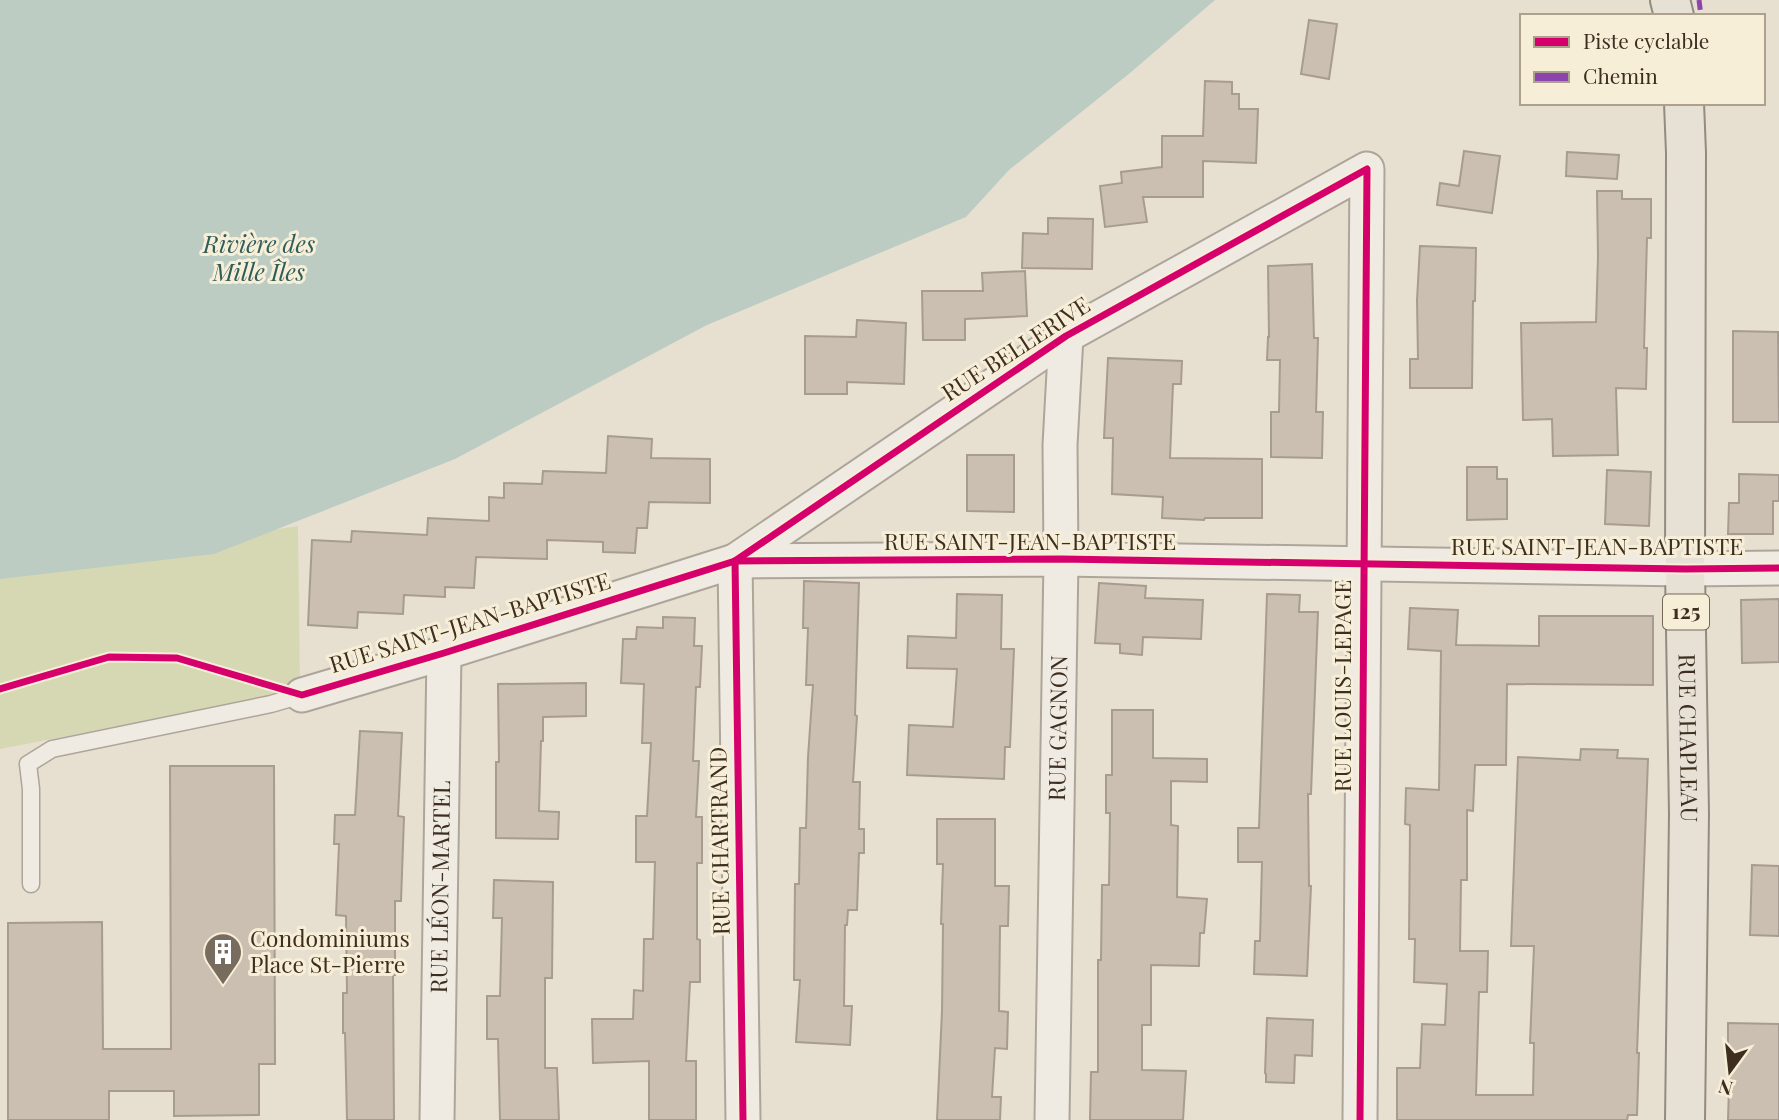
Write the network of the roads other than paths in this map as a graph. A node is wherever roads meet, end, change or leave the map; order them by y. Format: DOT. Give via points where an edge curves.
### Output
graph roads {
  1 [pos="1684,105"];
  2 [pos="1367,169"];
  3 [pos="1066,336"];
  4 [pos="1061,559"];
  5 [pos="735,561"];
  6 [pos="1363,564"];
  7 [pos="1779,568"];
  8 [pos="1685,569"];
  9 [pos="444,653"];
  10 [pos="302,695"];
  11 [pos="31,884"];
  12 [pos="436,1120"];
  13 [pos="743,1120"];
  14 [pos="1052,1120"];
  15 [pos="1360,1120"];
  16 [pos="1685,1120"];
  1 -- 8 [label="main road, RUE CHAPLEAU / 125"];
  2 -- 3 [label="street, RUE BELLERIVE"];
  2 -- 6 [label="street, RUE LOUIS-LEPAGE"];
  3 -- 4 [label="street, RUE GAGNON" via="1060,445"];
  3 -- 5 [label="street, RUE BELLERIVE"];
  4 -- 5 [label="street, RUE SAINT-JEAN-BAPTISTE"];
  4 -- 6 [label="street, RUE SAINT-JEAN-BAPTISTE"];
  4 -- 14 [label="street, RUE GAGNON"];
  5 -- 9 [label="street, RUE SAINT-JEAN-BAPTISTE"];
  5 -- 13 [label="street, RUE CHARTRAND"];
  6 -- 8 [label="street, RUE SAINT-JEAN-BAPTISTE"];
  6 -- 15 [label="street, RUE LOUIS-LEPAGE"];
  7 -- 8 [label="street, RUE SAINT-JEAN-BAPTISTE"];
  8 -- 16 [label="main road, RUE CHAPLEAU / 125" via="1689,814"];
  9 -- 10 [label="street, RUE SAINT-JEAN-BAPTISTE"];
  9 -- 12 [label="street, RUE LÉON-MARTEL"];
  10 -- 11 [label="lane" via="51,749 28,764"];
}
